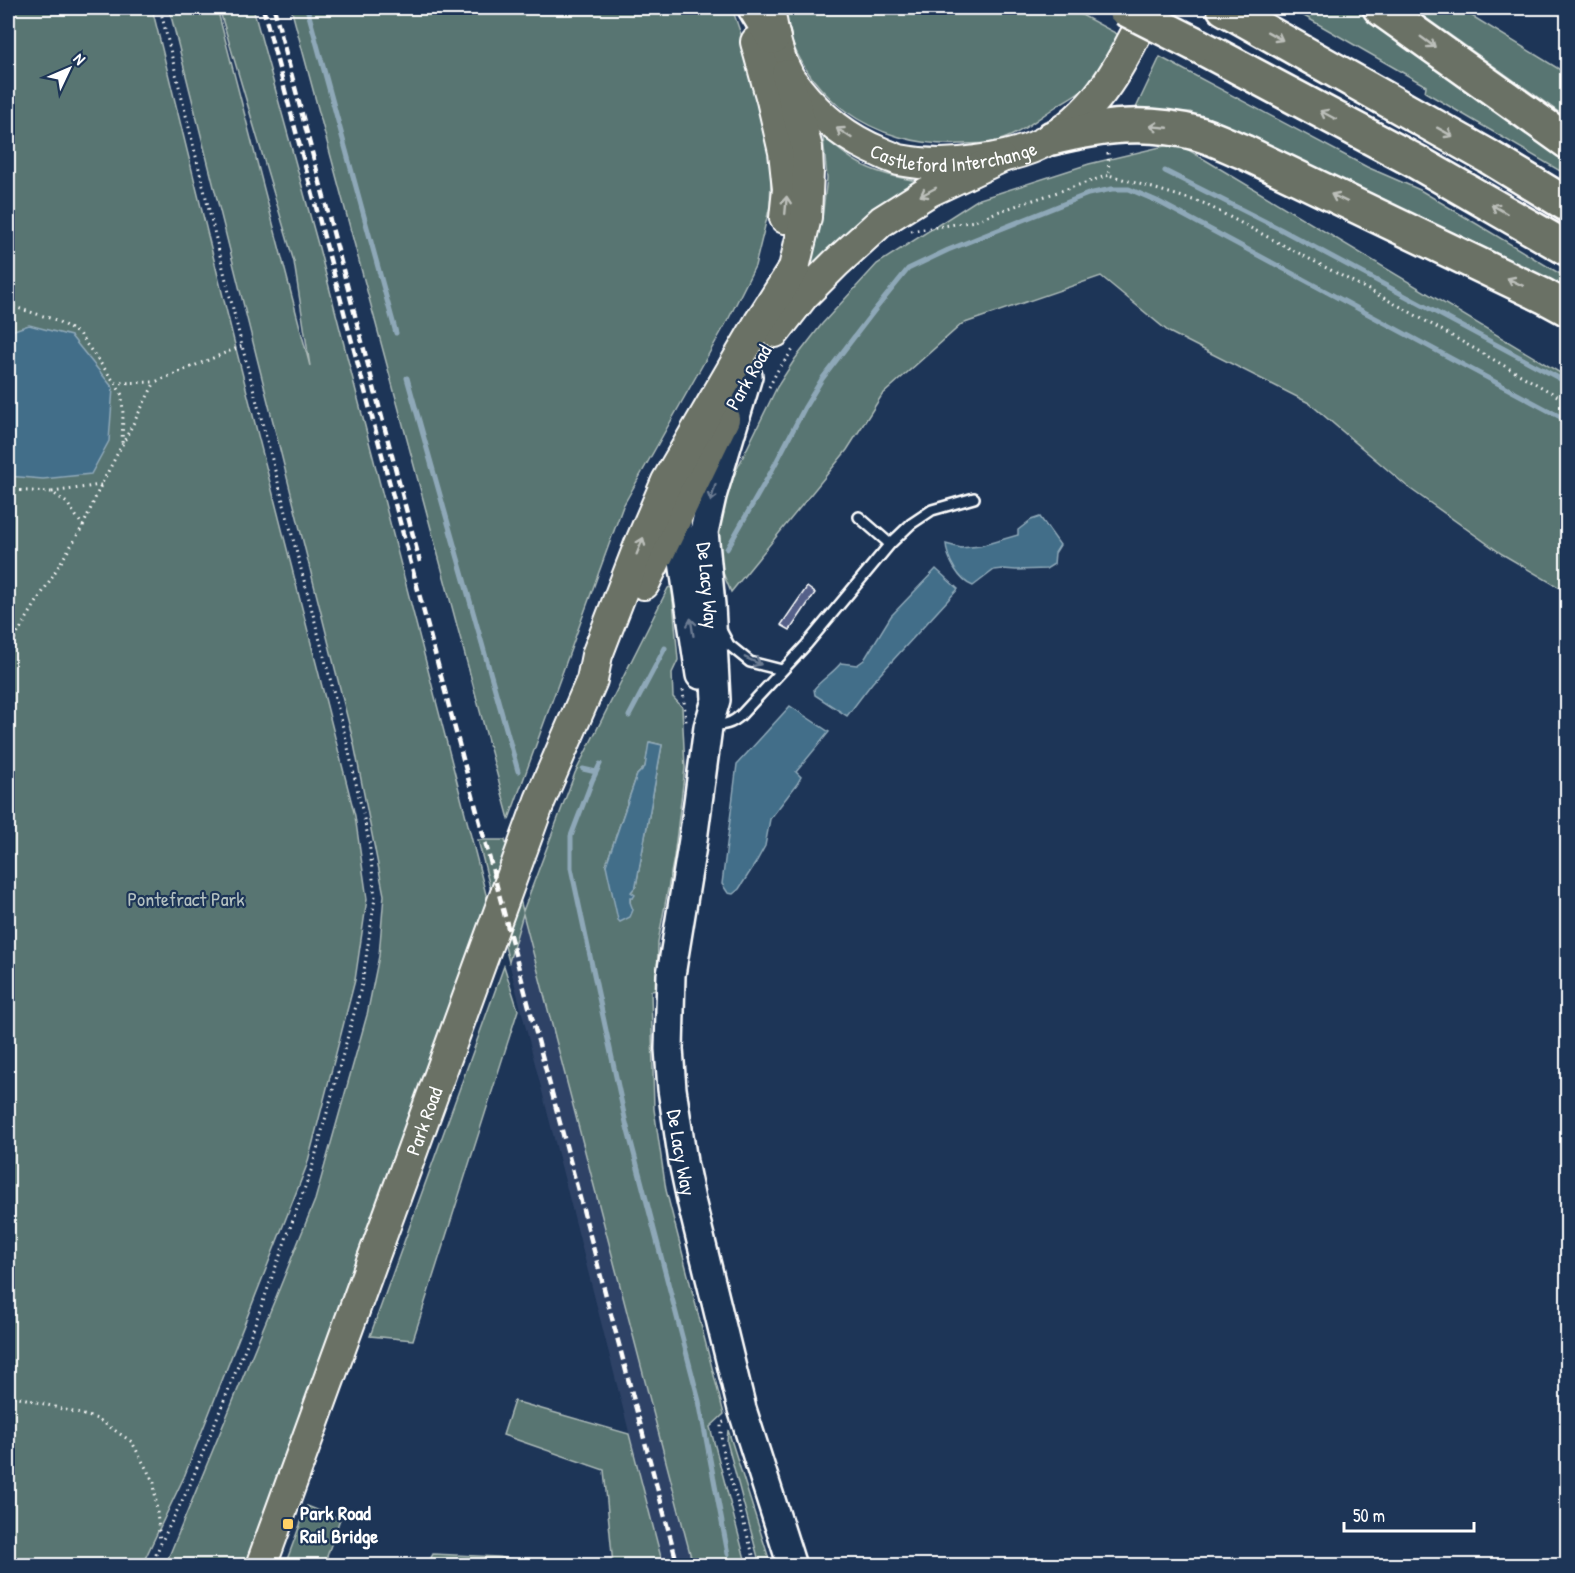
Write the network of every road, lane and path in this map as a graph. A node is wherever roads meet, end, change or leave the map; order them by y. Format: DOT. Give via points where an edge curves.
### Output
graph roads {
  1 [pos="160,8"];
  2 [pos="745,8"];
  3 [pos="755,8"];
  4 [pos="1124,8"];
  5 [pos="1149,8"];
  6 [pos="1224,8"];
  7 [pos="1380,8"];
  8 [pos="771,22"];
  9 [pos="788,75"];
  10 [pos="1052,138"];
  11 [pos="1568,142"];
  12 [pos="1108,152"];
  13 [pos="1000,158"];
  14 [pos="1109,175"];
  15 [pos="1568,205"];
  16 [pos="903,233"];
  17 [pos="1568,249"];
  18 [pos="8,305"];
  19 [pos="1568,309"];
  20 [pos="763,334"];
  21 [pos="797,344"];
  22 [pos="242,346"];
  23 [pos="155,382"];
  24 [pos="115,383"];
  25 [pos="758,383"];
  26 [pos="1568,402"];
  27 [pos="122,445"];
  28 [pos="668,481"];
  29 [pos="101,485"];
  30 [pos="8,490"];
  31 [pos="52,492"];
  32 [pos="974,498"];
  33 [pos="677,517"];
  34 [pos="859,518"];
  35 [pos="83,526"];
  36 [pos="890,544"];
  37 [pos="711,605"];
  38 [pos="8,649"];
  39 [pos="782,670"];
  40 [pos="591,680"];
  41 [pos="708,727"];
  42 [pos="8,1394"];
  43 [pos="742,1408"];
  44 [pos="161,1543"];
  45 [pos="151,1566"];
  46 [pos="261,1566"];
  47 [pos="751,1566"];
  48 [pos="792,1566"];
  1 -- 22 [label="path"];
  20 -- 2 [label="main road, one-way" via="788,189 772,100"];
  3 -- 8 [label="highway"];
  17 -- 4 [label="highway, one-way, bridge" via="1414,161"];
  5 -- 10 [label="main road, Castleford Interchange" via="1124,60 1103,91"];
  6 -- 15 [label="highway, one-way"];
  7 -- 11 [label="highway, one-way"];
  8 -- 9 [label="main road, Castleford Interchange"];
  13 -- 9 [label="main road, Castleford Interchange, one-way" via="931,164 898,159 865,147 811,106"];
  9 -- 20 [label="main road, Park Road" via="807,148 806,217 794,268"];
  10 -- 13 [label="main road, Castleford Interchange"];
  19 -- 10 [label="highway, one-way" via="1244,152 1198,134 1135,125"];
  12 -- 14 [label="path"];
  13 -- 20 [label="main road, Park Road, one-way" via="928,192 882,221"];
  14 -- 16 [label="path" via="975,221"];
  14 -- 26 [label="path" via="1203,203 1401,307"];
  18 -- 24 [label="path" via="56,320 79,334"];
  20 -- 25 [label="main road, Park Road"];
  20 -- 28 [label="main road, Park Road"];
  21 -- 25 [label="path" via="778,370"];
  22 -- 23 [label="path"];
  22 -- 44 [label="path" via="346,739 369,841 375,898 362,984 312,1168 253,1329 189,1487"];
  23 -- 24 [label="path"];
  23 -- 27 [label="path"];
  24 -- 27 [label="path" via="122,395"];
  25 -- 33 [label="main road, Park Road" via="724,419"];
  25 -- 37 [label="street, De Lacy Way, one-way" via="712,496 704,532"];
  27 -- 29 [label="path"];
  28 -- 33 [label="street, De Lacy Way"];
  40 -- 28 [label="main road, Park Road, one-way" via="597,655"];
  29 -- 31 [label="path"];
  29 -- 35 [label="path"];
  30 -- 31 [label="path"];
  31 -- 35 [label="path" via="67,503"];
  32 -- 36 [label="lane" via="932,510"];
  33 -- 40 [label="main road, Park Road" via="607,662"];
  41 -- 33 [label="street, De Lacy Way, one-way"];
  34 -- 36 [label="lane"];
  35 -- 38 [label="path"];
  36 -- 39 [label="lane"];
  37 -- 39 [label="lane, one-way" via="729,645 750,662"];
  37 -- 41 [label="street, De Lacy Way" via="716,700"];
  39 -- 41 [label="lane" via="734,722"];
  40 -- 46 [label="main road, Park Road" via="540,800"];
  41 -- 43 [label="street, De Lacy Way" via="671,975 669,1049 683,1162"];
  42 -- 44 [label="path" via="98,1419 132,1442 154,1483"];
  43 -- 47 [label="path" via="722,1423 721,1435 754,1558"];
  43 -- 48 [label="street, De Lacy Way"];
  44 -- 45 [label="path"];
}
